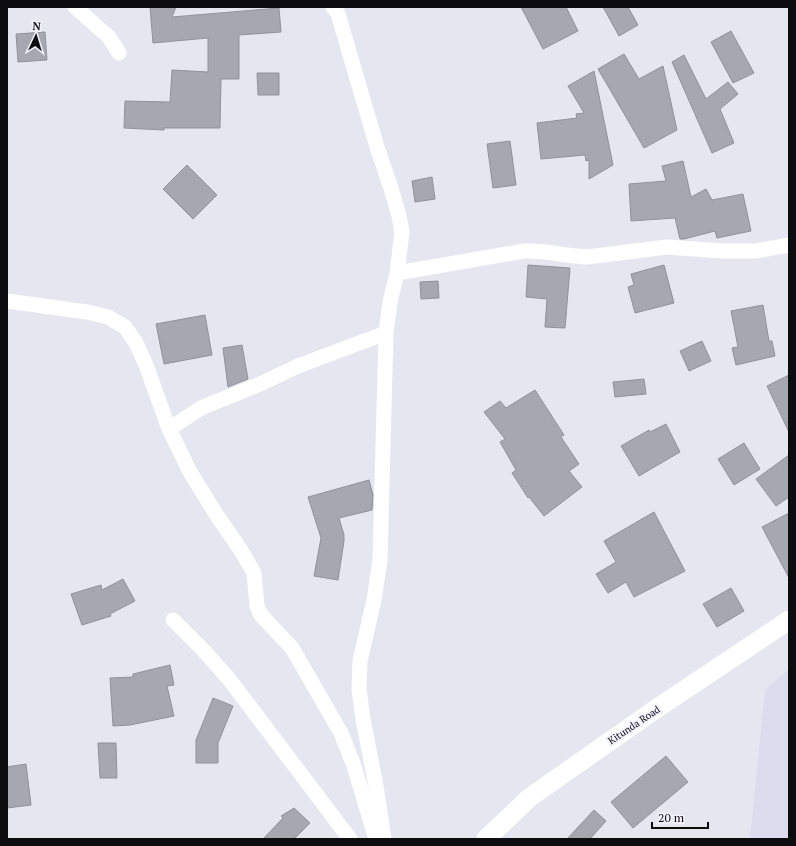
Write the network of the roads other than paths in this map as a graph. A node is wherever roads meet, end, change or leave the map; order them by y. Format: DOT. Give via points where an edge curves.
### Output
graph roads {
  1 [pos="75,7"];
  2 [pos="333,7"];
  3 [pos="119,53"];
  4 [pos="789,245"];
  5 [pos="396,273"];
  6 [pos="7,301"];
  7 [pos="386,333"];
  8 [pos="169,429"];
  9 [pos="173,620"];
  10 [pos="789,620"];
  11 [pos="350,839"];
  12 [pos="376,839"];
  13 [pos="384,839"];
  14 [pos="486,839"];
  1 -- 3 [label="street" via="109,37"];
  2 -- 5 [label="street" via="338,14 399,216 402,232"];
  4 -- 5 [label="street" via="756,251 667,247 587,257 539,250 524,251"];
  5 -- 7 [label="street"];
  6 -- 8 [label="street" via="87,312 108,317 125,327 146,365"];
  7 -- 8 [label="street" via="298,366 201,408"];
  7 -- 13 [label="street" via="380,560 360,662 359,689"];
  8 -- 12 [label="street" via="190,472 254,573 257,606 261,615 292,648 342,733"];
  9 -- 11 [label="street" via="229,679"];
  10 -- 14 [label="street, Kitunda Road" via="529,798"];
}
